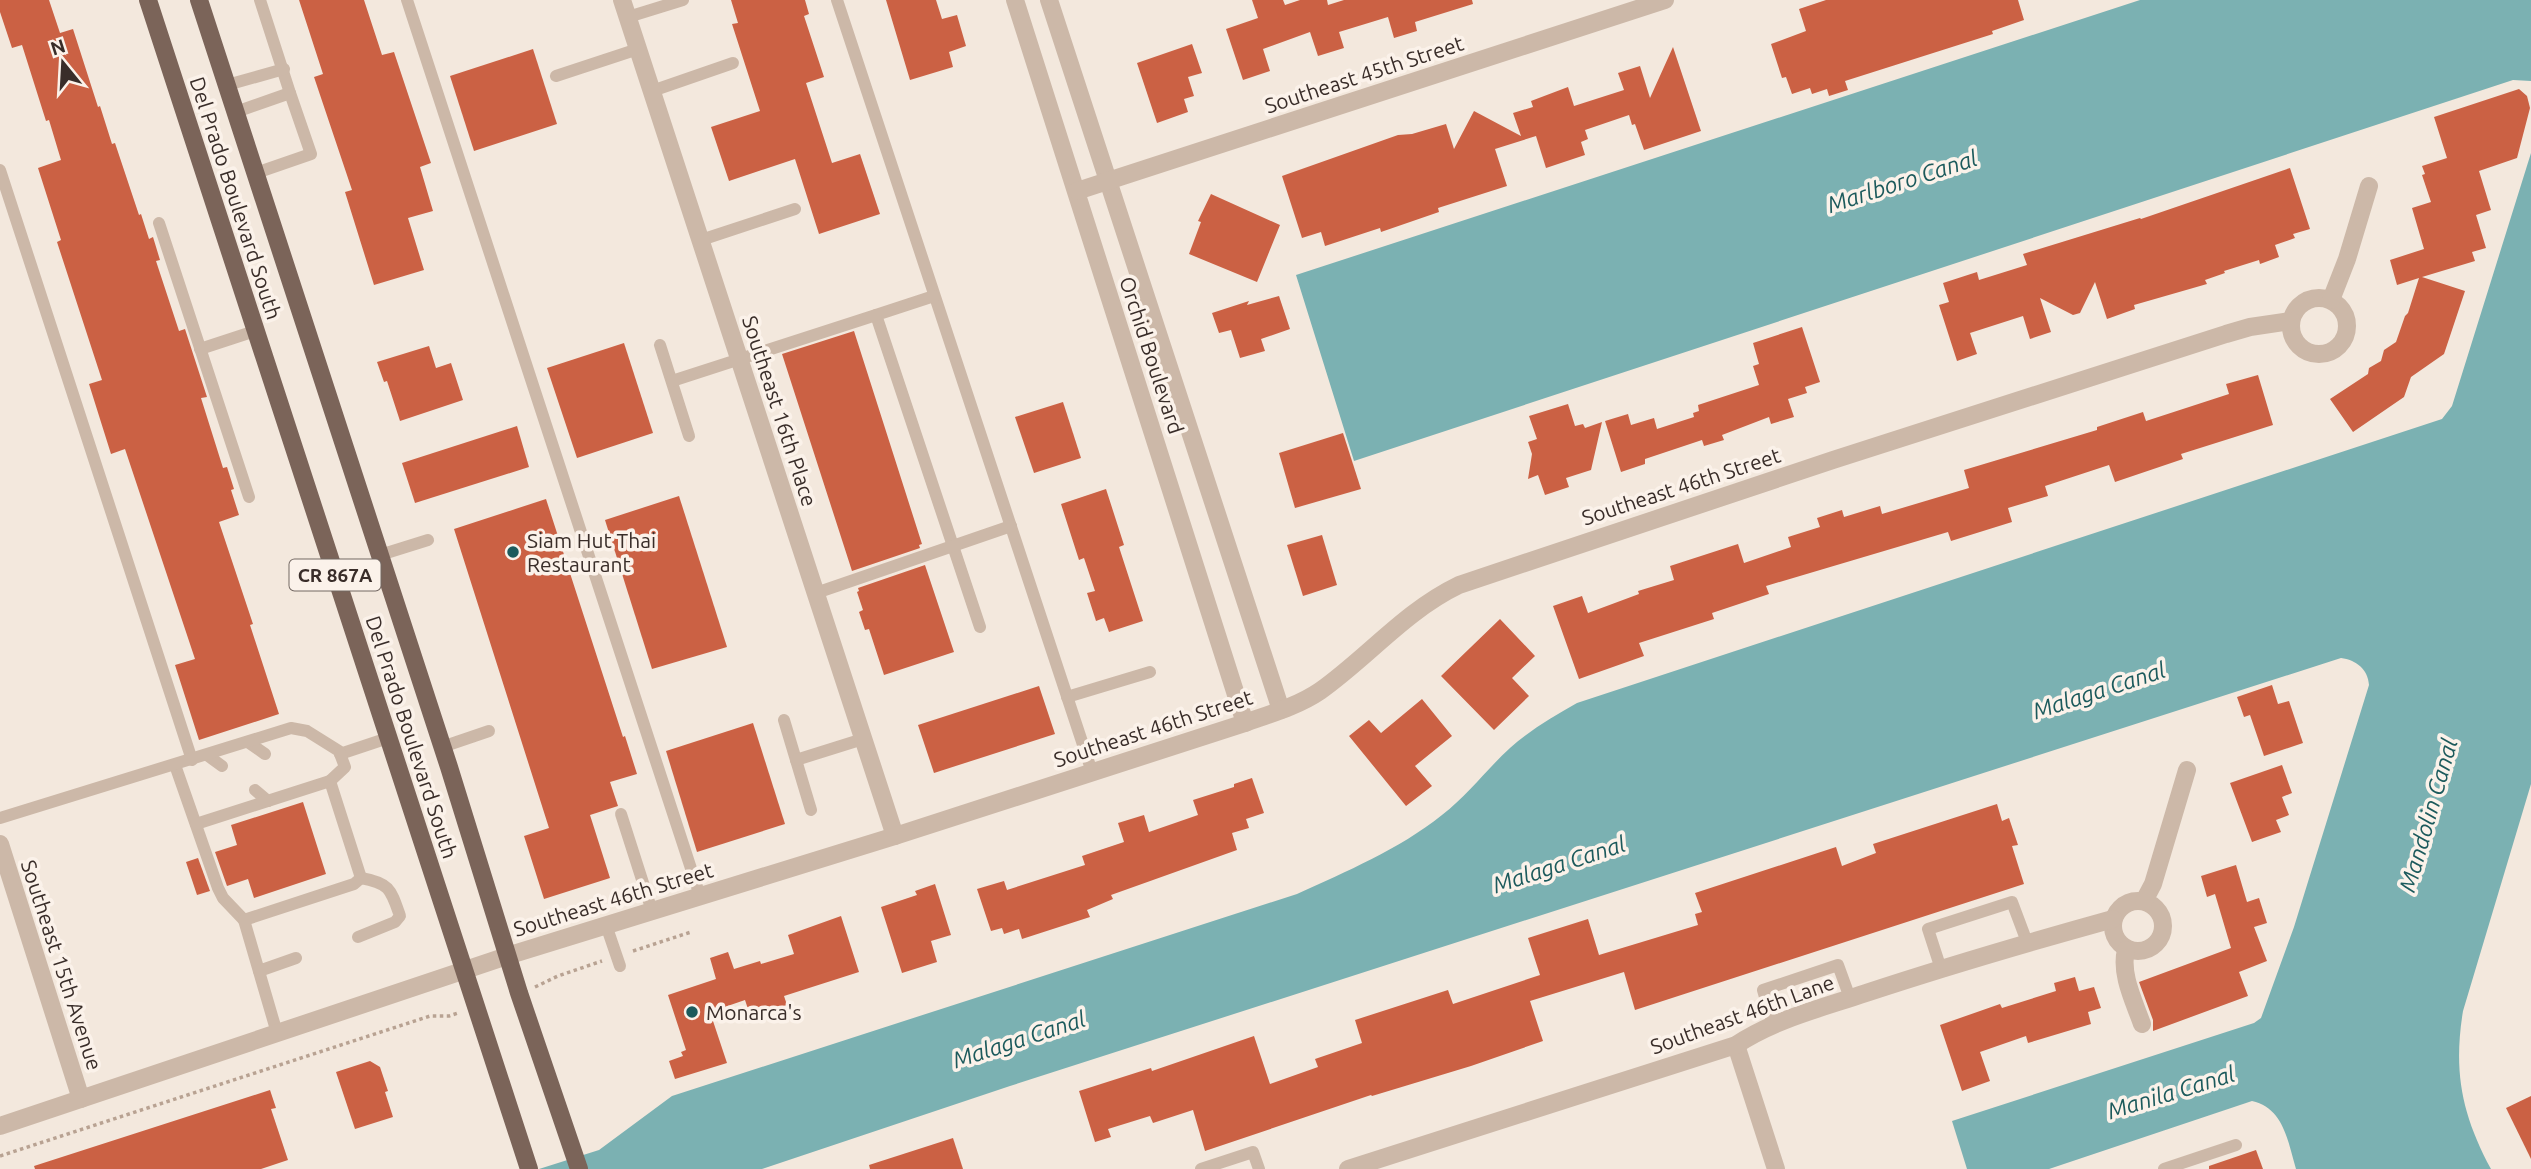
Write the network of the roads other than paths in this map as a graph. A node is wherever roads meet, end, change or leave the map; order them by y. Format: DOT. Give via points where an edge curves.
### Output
graph roads {
  1 [pos="148,0"];
  2 [pos="260,0"];
  3 [pos="408,0"];
  4 [pos="683,0"];
  5 [pos="837,0"];
  6 [pos="1015,0"];
  7 [pos="1049,0"];
  8 [pos="1665,0"];
  9 [pos="204,1"];
  10 [pos="625,9"];
  11 [pos="638,49"];
  12 [pos="733,63"];
  13 [pos="284,69"];
  14 [pos="556,76"];
  15 [pos="227,85"];
  16 [pos="652,91"];
  17 [pos="290,93"];
  18 [pos="236,112"];
  19 [pos="0,170"];
  20 [pos="256,173"];
  21 [pos="1107,182"];
  22 [pos="2369,186"];
  23 [pos="1077,191"];
  24 [pos="795,209"];
  25 [pos="159,223"];
  26 [pos="701,240"];
  27 [pos="934,296"];
  28 [pos="2331,300"];
  29 [pos="876,314"];
  30 [pos="2291,321"];
  31 [pos="255,331"];
  32 [pos="660,345"];
  33 [pos="200,349"];
  34 [pos="740,360"];
  35 [pos="672,381"];
  36 [pos="690,436"];
  37 [pos="249,497"];
  38 [pos="1010,526"];
  39 [pos="428,540"];
  40 [pos="953,546"];
  41 [pos="380,555"];
  42 [pos="816,593"];
  43 [pos="980,627"];
  44 [pos="1150,672"];
  45 [pos="1067,697"];
  46 [pos="1281,710"];
  47 [pos="784,720"];
  48 [pos="1245,723"];
  49 [pos="489,732"];
  50 [pos="388,738"];
  51 [pos="863,739"];
  52 [pos="248,742"];
  53 [pos="442,747"];
  54 [pos="265,754"];
  55 [pos="340,754"];
  56 [pos="207,755"];
  57 [pos="192,760"];
  58 [pos="796,760"];
  59 [pos="175,765"];
  60 [pos="222,766"];
  61 [pos="2187,771"];
  62 [pos="1093,772"];
  63 [pos="294,779"];
  64 [pos="330,780"];
  65 [pos="306,788"];
  66 [pos="255,790"];
  67 [pos="268,801"];
  68 [pos="811,810"];
  69 [pos="621,814"];
  70 [pos="0,818"];
  71 [pos="196,824"];
  72 [pos="895,836"];
  73 [pos="0,844"];
  74 [pos="361,878"];
  75 [pos="699,896"];
  76 [pos="2144,901"];
  77 [pos="652,911"];
  78 [pos="2113,919"];
  79 [pos="244,920"];
  80 [pos="606,925"];
  81 [pos="358,937"];
  82 [pos="2027,943"];
  83 [pos="2126,950"];
  84 [pos="507,956"];
  85 [pos="296,958"];
  86 [pos="619,961"];
  87 [pos="1941,969"];
  88 [pos="463,970"];
  89 [pos="259,971"];
  90 [pos="1850,999"];
  91 [pos="2142,1024"];
  92 [pos="1773,1025"];
  93 [pos="277,1033"];
  94 [pos="1737,1045"];
  95 [pos="81,1099"];
  96 [pos="0,1126"];
  97 [pos="2235,1145"];
  98 [pos="529,1169"];
  99 [pos="579,1169"];
  100 [pos="1201,1169"];
  101 [pos="1259,1169"];
  102 [pos="1348,1169"];
  103 [pos="1776,1169"];
  104 [pos="2164,1169"];
  1 -- 31 [label="main road, Del Prado Boulevard South / CR 867A"];
  2 -- 13 [label="lane"];
  3 -- 75 [label="lane"];
  4 -- 10 [label="lane"];
  5 -- 27 [label="lane"];
  6 -- 23 [label="street, Orchid Boulevard"];
  7 -- 21 [label="street, Orchid Boulevard"];
  8 -- 21 [label="street, Southeast 45th Street"];
  9 -- 15 [label="main road, Del Prado Boulevard South / CR 867A"];
  10 -- 11 [label="street, Southeast 16th Place"];
  11 -- 14 [label="lane"];
  11 -- 16 [label="street, Southeast 16th Place"];
  12 -- 16 [label="lane"];
  13 -- 15 [label="lane"];
  13 -- 17 [label="lane"];
  15 -- 18 [label="main road, Del Prado Boulevard South / CR 867A"];
  16 -- 26 [label="street, Southeast 16th Place"];
  17 -- 18 [label="lane"];
  17 -- 20 [label="lane" via="311,154"];
  18 -- 20 [label="main road, Del Prado Boulevard South / CR 867A"];
  19 -- 57 [label="lane"];
  20 -- 41 [label="main road, Del Prado Boulevard South / CR 867A"];
  21 -- 23 [label="street, Southeast 45th Street"];
  21 -- 46 [label="street, Orchid Boulevard"];
  22 -- 28 [label="street"];
  23 -- 48 [label="street, Orchid Boulevard"];
  24 -- 26 [label="lane"];
  25 -- 33 [label="lane"];
  26 -- 34 [label="street, Southeast 16th Place"];
  27 -- 29 [label="lane"];
  27 -- 38 [label="lane"];
  28 -- 30 [label="street" via="2306,301"];
  28 -- 30 [label="street" via="2348,323 2337,349 2318,355 2300,348"];
  29 -- 34 [label="lane"];
  29 -- 40 [label="lane"];
  30 -- 46 [label="street, Southeast 46th Street" via="2226,334 1459,585 1418,608 1319,691"];
  31 -- 33 [label="lane"];
  31 -- 50 [label="main road, Del Prado Boulevard South / CR 867A"];
  32 -- 35 [label="lane"];
  33 -- 37 [label="lane"];
  34 -- 35 [label="lane"];
  34 -- 42 [label="street, Southeast 16th Place"];
  35 -- 36 [label="lane"];
  38 -- 40 [label="lane"];
  38 -- 45 [label="lane"];
  39 -- 41 [label="lane"];
  40 -- 42 [label="lane"];
  40 -- 43 [label="lane"];
  41 -- 53 [label="main road, Del Prado Boulevard South / CR 867A"];
  42 -- 51 [label="street, Southeast 16th Place"];
  44 -- 45 [label="lane"];
  45 -- 62 [label="lane"];
  46 -- 48 [label="street, Southeast 46th Street"];
  47 -- 58 [label="lane"];
  48 -- 62 [label="street, Southeast 46th Street"];
  49 -- 53 [label="lane"];
  50 -- 55 [label="lane"];
  50 -- 88 [label="main road, Del Prado Boulevard South / CR 867A"];
  51 -- 58 [label="lane"];
  51 -- 72 [label="street, Southeast 16th Place"];
  52 -- 54 [label="lane"];
  52 -- 55 [label="lane" via="291,728 307,731"];
  52 -- 56 [label="lane"];
  53 -- 84 [label="main road, Del Prado Boulevard South / CR 867A"];
  55 -- 64 [label="lane" via="345,767"];
  56 -- 57 [label="lane"];
  56 -- 60 [label="lane"];
  57 -- 59 [label="lane"];
  58 -- 68 [label="lane"];
  59 -- 70 [label="lane"];
  59 -- 71 [label="lane"];
  61 -- 76 [label="street"];
  62 -- 72 [label="street, Southeast 46th Street"];
  63 -- 65 [label="lane"];
  64 -- 65 [label="lane"];
  64 -- 74 [label="lane"];
  65 -- 67 [label="lane"];
  66 -- 67 [label="lane"];
  67 -- 71 [label="lane"];
  69 -- 77 [label="lane"];
  71 -- 79 [label="lane" via="223,898"];
  72 -- 75 [label="street, Southeast 46th Street"];
  73 -- 95 [label="street, Southeast 15th Avenue"];
  74 -- 79 [label="lane"];
  74 -- 81 [label="lane" via="380,881 392,892 400,916"];
  75 -- 77 [label="street, Southeast 46th Street"];
  76 -- 78 [label="street, Southeast 46th Lane" via="2122,906"];
  76 -- 83 [label="street" via="2153,905 2163,921 2160,940 2145,951"];
  77 -- 80 [label="street, Southeast 46th Street"];
  78 -- 82 [label="street, Southeast 46th Lane"];
  78 -- 83 [label="street" via="2114,937"];
  79 -- 89 [label="lane"];
  80 -- 84 [label="street, Southeast 46th Street"];
  80 -- 86 [label="lane"];
  82 -- 87 [label="street, Southeast 46th Lane"];
  82 -- 87 [label="lane" via="2012,902 1928,929"];
  83 -- 91 [label="street" via="2126,975"];
  84 -- 88 [label="street, Southeast 46th Street"];
  84 -- 99 [label="main road, Del Prado Boulevard South / CR 867A"];
  85 -- 89 [label="lane"];
  87 -- 90 [label="street, Southeast 46th Lane"];
  88 -- 93 [label="street, Southeast 46th Street"];
  88 -- 98 [label="main road, Del Prado Boulevard South / CR 867A"];
  89 -- 93 [label="lane"];
  90 -- 92 [label="street, Southeast 46th Lane"];
  90 -- 92 [label="lane" via="1839,965 1763,990"];
  92 -- 94 [label="street, Southeast 46th Lane"];
  93 -- 95 [label="street, Southeast 46th Street"];
  94 -- 102 [label="street, Southeast 46th Lane"];
  94 -- 103 [label="street"];
  95 -- 96 [label="street, Southeast 46th Street"];
  97 -- 104 [label="lane"];
  100 -- 101 [label="lane" via="1253,1152"];
}
